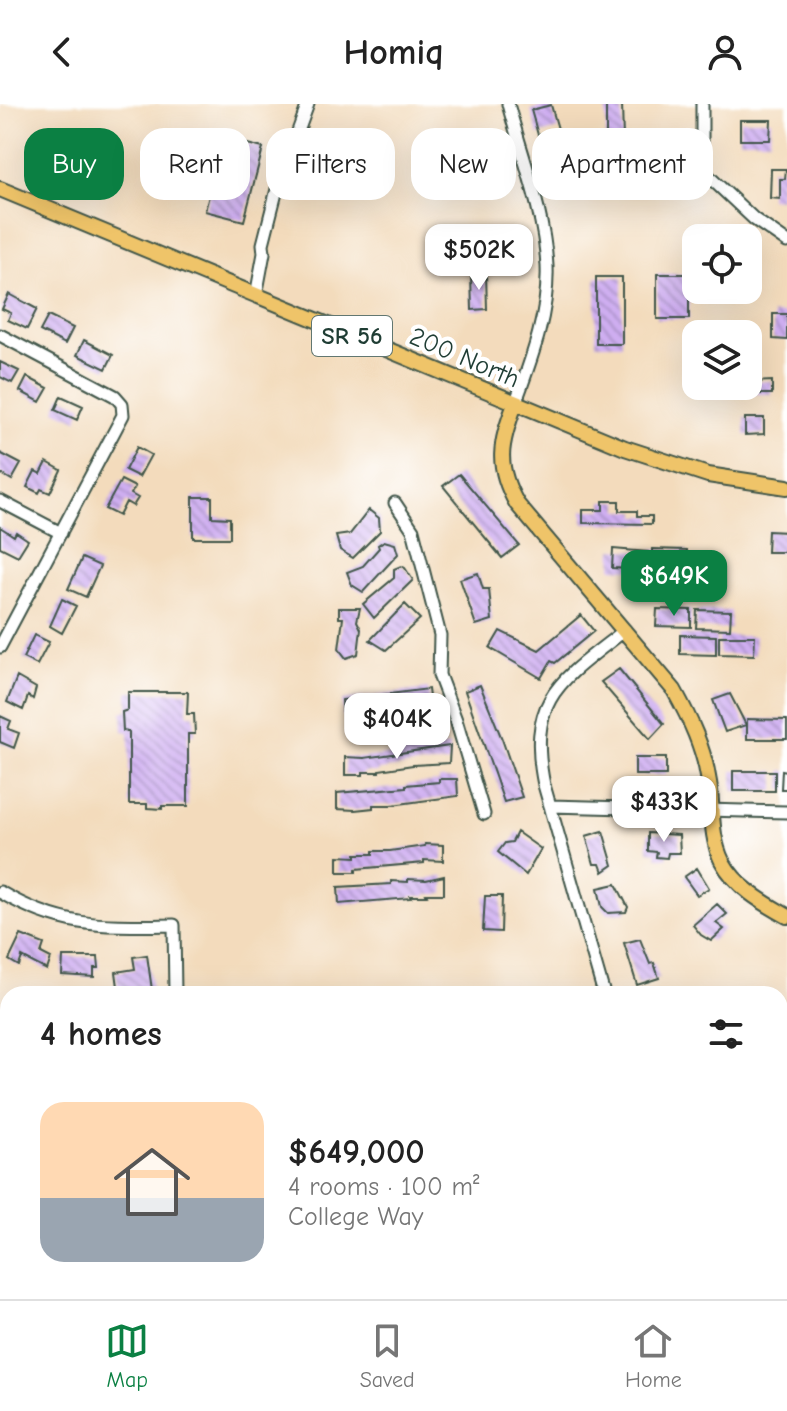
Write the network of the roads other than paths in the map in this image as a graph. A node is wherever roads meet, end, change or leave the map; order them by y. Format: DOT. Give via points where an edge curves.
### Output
graph roads {
  1 [pos="308,104"];
  2 [pos="508,104"];
  3 [pos="702,104"];
  4 [pos="0,189"];
  5 [pos="787,242"];
  6 [pos="256,296"];
  7 [pos="0,335"];
  8 [pos="515,404"];
  9 [pos="787,487"];
  10 [pos="0,501"];
  11 [pos="395,503"];
  12 [pos="61,533"];
  13 [pos="625,630"];
  14 [pos="0,647"];
  15 [pos="550,806"];
  16 [pos="711,810"];
  17 [pos="787,812"];
  18 [pos="484,814"];
  19 [pos="0,892"];
  20 [pos="787,916"];
  21 [pos="175,986"];
  22 [pos="602,986"];
  1 -- 6 [label="street" via="277,189"];
  2 -- 8 [label="street" via="547,267 539,337"];
  3 -- 5 [label="street" via="702,170"];
  4 -- 6 [label="main road, 200 North / SR 56"];
  6 -- 8 [label="main road, 200 North / SR 56"];
  7 -- 12 [label="street" via="122,404 123,415"];
  8 -- 9 [label="main road, 200 North / SR 56" via="660,462"];
  8 -- 13 [label="main road" via="501,451 507,486"];
  10 -- 12 [label="street"];
  11 -- 18 [label="street" via="413,530 440,635 439,675"];
  12 -- 14 [label="street"];
  13 -- 15 [label="street" via="572,672 546,705 538,756"];
  13 -- 16 [label="main road" via="674,690 691,720 710,783"];
  15 -- 16 [label="street"];
  15 -- 22 [label="street"];
  16 -- 17 [label="street"];
  16 -- 20 [label="main road" via="721,859 736,881"];
  19 -- 21 [label="street" via="70,922 174,925"];
}
